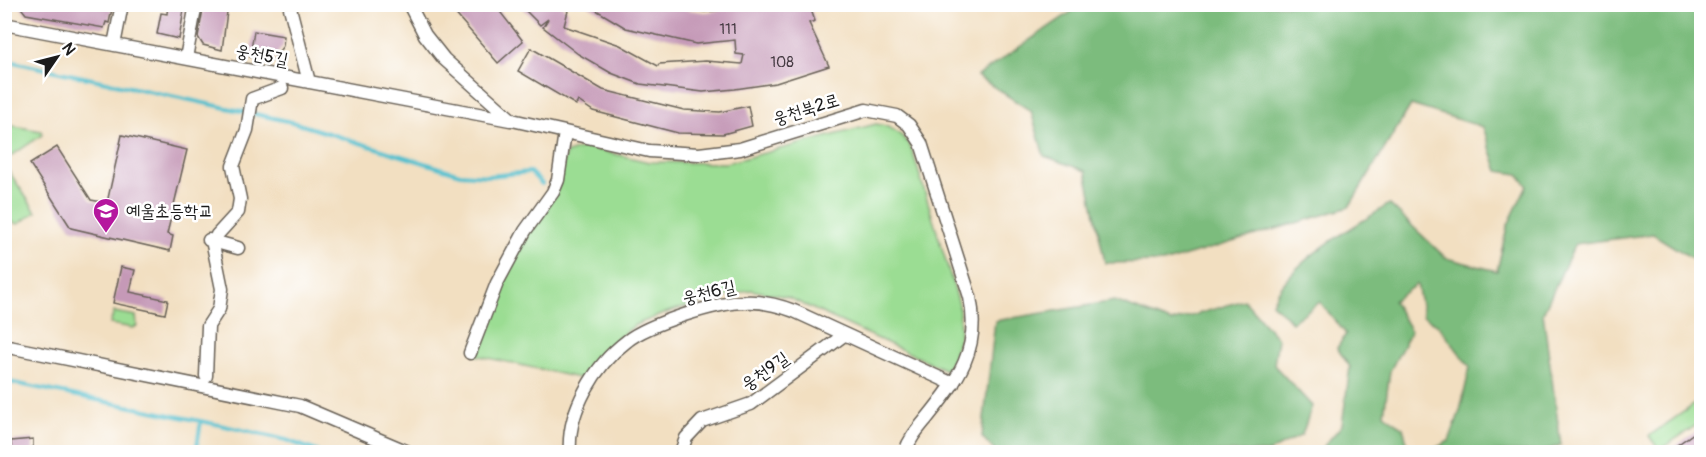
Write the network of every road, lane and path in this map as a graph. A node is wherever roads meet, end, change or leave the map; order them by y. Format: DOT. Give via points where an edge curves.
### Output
graph roads {
  1 [pos="122,4"];
  2 [pos="196,4"];
  3 [pos="289,4"];
  4 [pos="409,4"];
  5 [pos="4,24"];
  6 [pos="114,45"];
  7 [pos="186,58"];
  8 [pos="309,82"];
  9 [pos="282,88"];
  10 [pos="512,120"];
  11 [pos="564,132"];
  12 [pos="211,240"];
  13 [pos="238,248"];
  14 [pos="844,335"];
  15 [pos="4,346"];
  16 [pos="470,353"];
  17 [pos="206,376"];
  18 [pos="954,384"];
  19 [pos="408,453"];
  20 [pos="570,453"];
  21 [pos="681,453"];
  22 [pos="905,453"];
  1 -- 6 [label="street"];
  2 -- 7 [label="street"];
  3 -- 8 [label="street"];
  4 -- 10 [label="street, 웅천북2로" via="444,59"];
  5 -- 6 [label="street, 웅천5길"];
  6 -- 7 [label="street, 웅천5길"];
  7 -- 8 [label="street, 웅천5길"];
  8 -- 10 [label="street, 웅천5길"];
  9 -- 12 [label="street" via="252,99 233,166 240,200 238,212"];
  10 -- 11 [label="street, 웅천북2로"];
  11 -- 16 [label="street" via="553,192 525,231 497,283"];
  11 -- 18 [label="street, 웅천북2로" via="649,151 699,154 740,149 866,110 897,116 921,143 972,306 969,350"];
  12 -- 13 [label="street"];
  12 -- 17 [label="street" via="222,289 219,309 208,326"];
  14 -- 18 [label="street, 웅천6길"];
  14 -- 20 [label="street, 웅천6길" via="794,311 761,302 723,306 645,330 615,351 589,384 572,428"];
  14 -- 21 [label="street, 웅천9길" via="751,404 702,421 686,438"];
  15 -- 19 [label="street" via="300,406"];
  18 -- 22 [label="street, 웅천북2로" via="911,438"];
}
